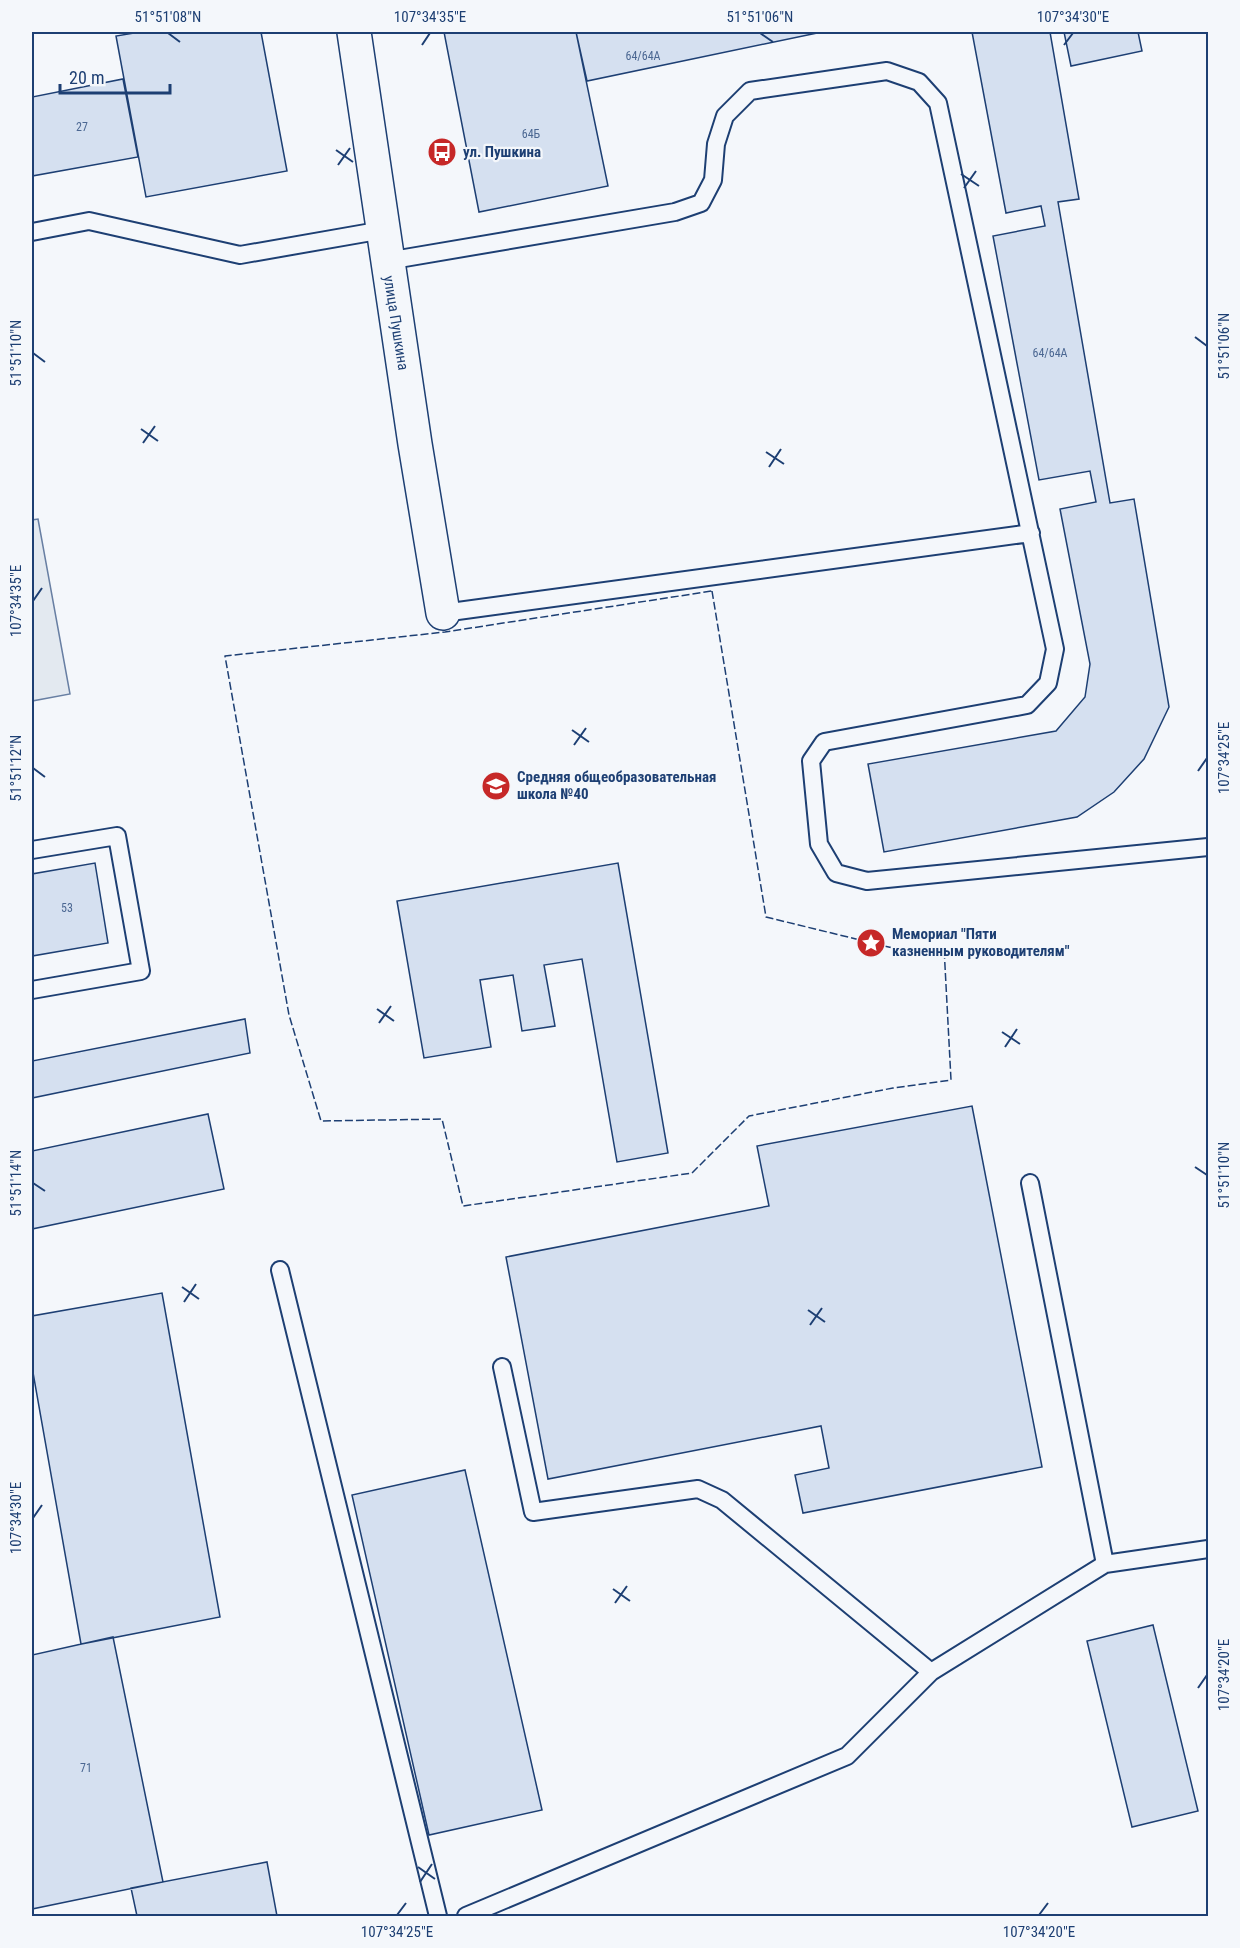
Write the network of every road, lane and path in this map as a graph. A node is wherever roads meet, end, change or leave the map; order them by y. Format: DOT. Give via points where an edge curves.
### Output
graph roads {
  1 [pos="354,32"];
  2 [pos="32,232"];
  3 [pos="385,245"];
  4 [pos="1030,533"];
  5 [pos="443,613"];
  6 [pos="1209,847"];
  7 [pos="32,850"];
  8 [pos="32,990"];
  9 [pos="1030,1183"];
  10 [pos="280,1270"];
  11 [pos="502,1367"];
  12 [pos="1209,1549"];
  13 [pos="1105,1564"];
  14 [pos="931,1672"];
  15 [pos="438,1917"];
  16 [pos="466,1917"];
  1 -- 3 [label="street, улица Пушкина"];
  2 -- 3 [label="lane" via="89,221 240,255"];
  3 -- 4 [label="lane" via="675,212 701,203 713,180 716,144 725,116 750,91 887,70 919,82 938,103"];
  3 -- 5 [label="street, улица Пушкина"];
  4 -- 5 [label="lane"];
  4 -- 6 [label="lane" via="1055,649 1048,683 1027,705 824,742 811,761 819,844 836,873 867,881"];
  7 -- 8 [label="lane" via="117,836 141,971"];
  9 -- 13 [label="lane"];
  10 -- 15 [label="lane"];
  11 -- 14 [label="lane" via="533,1512 698,1489 722,1500"];
  12 -- 13 [label="lane"];
  13 -- 14 [label="lane"];
  14 -- 16 [label="lane" via="847,1756"];
}
